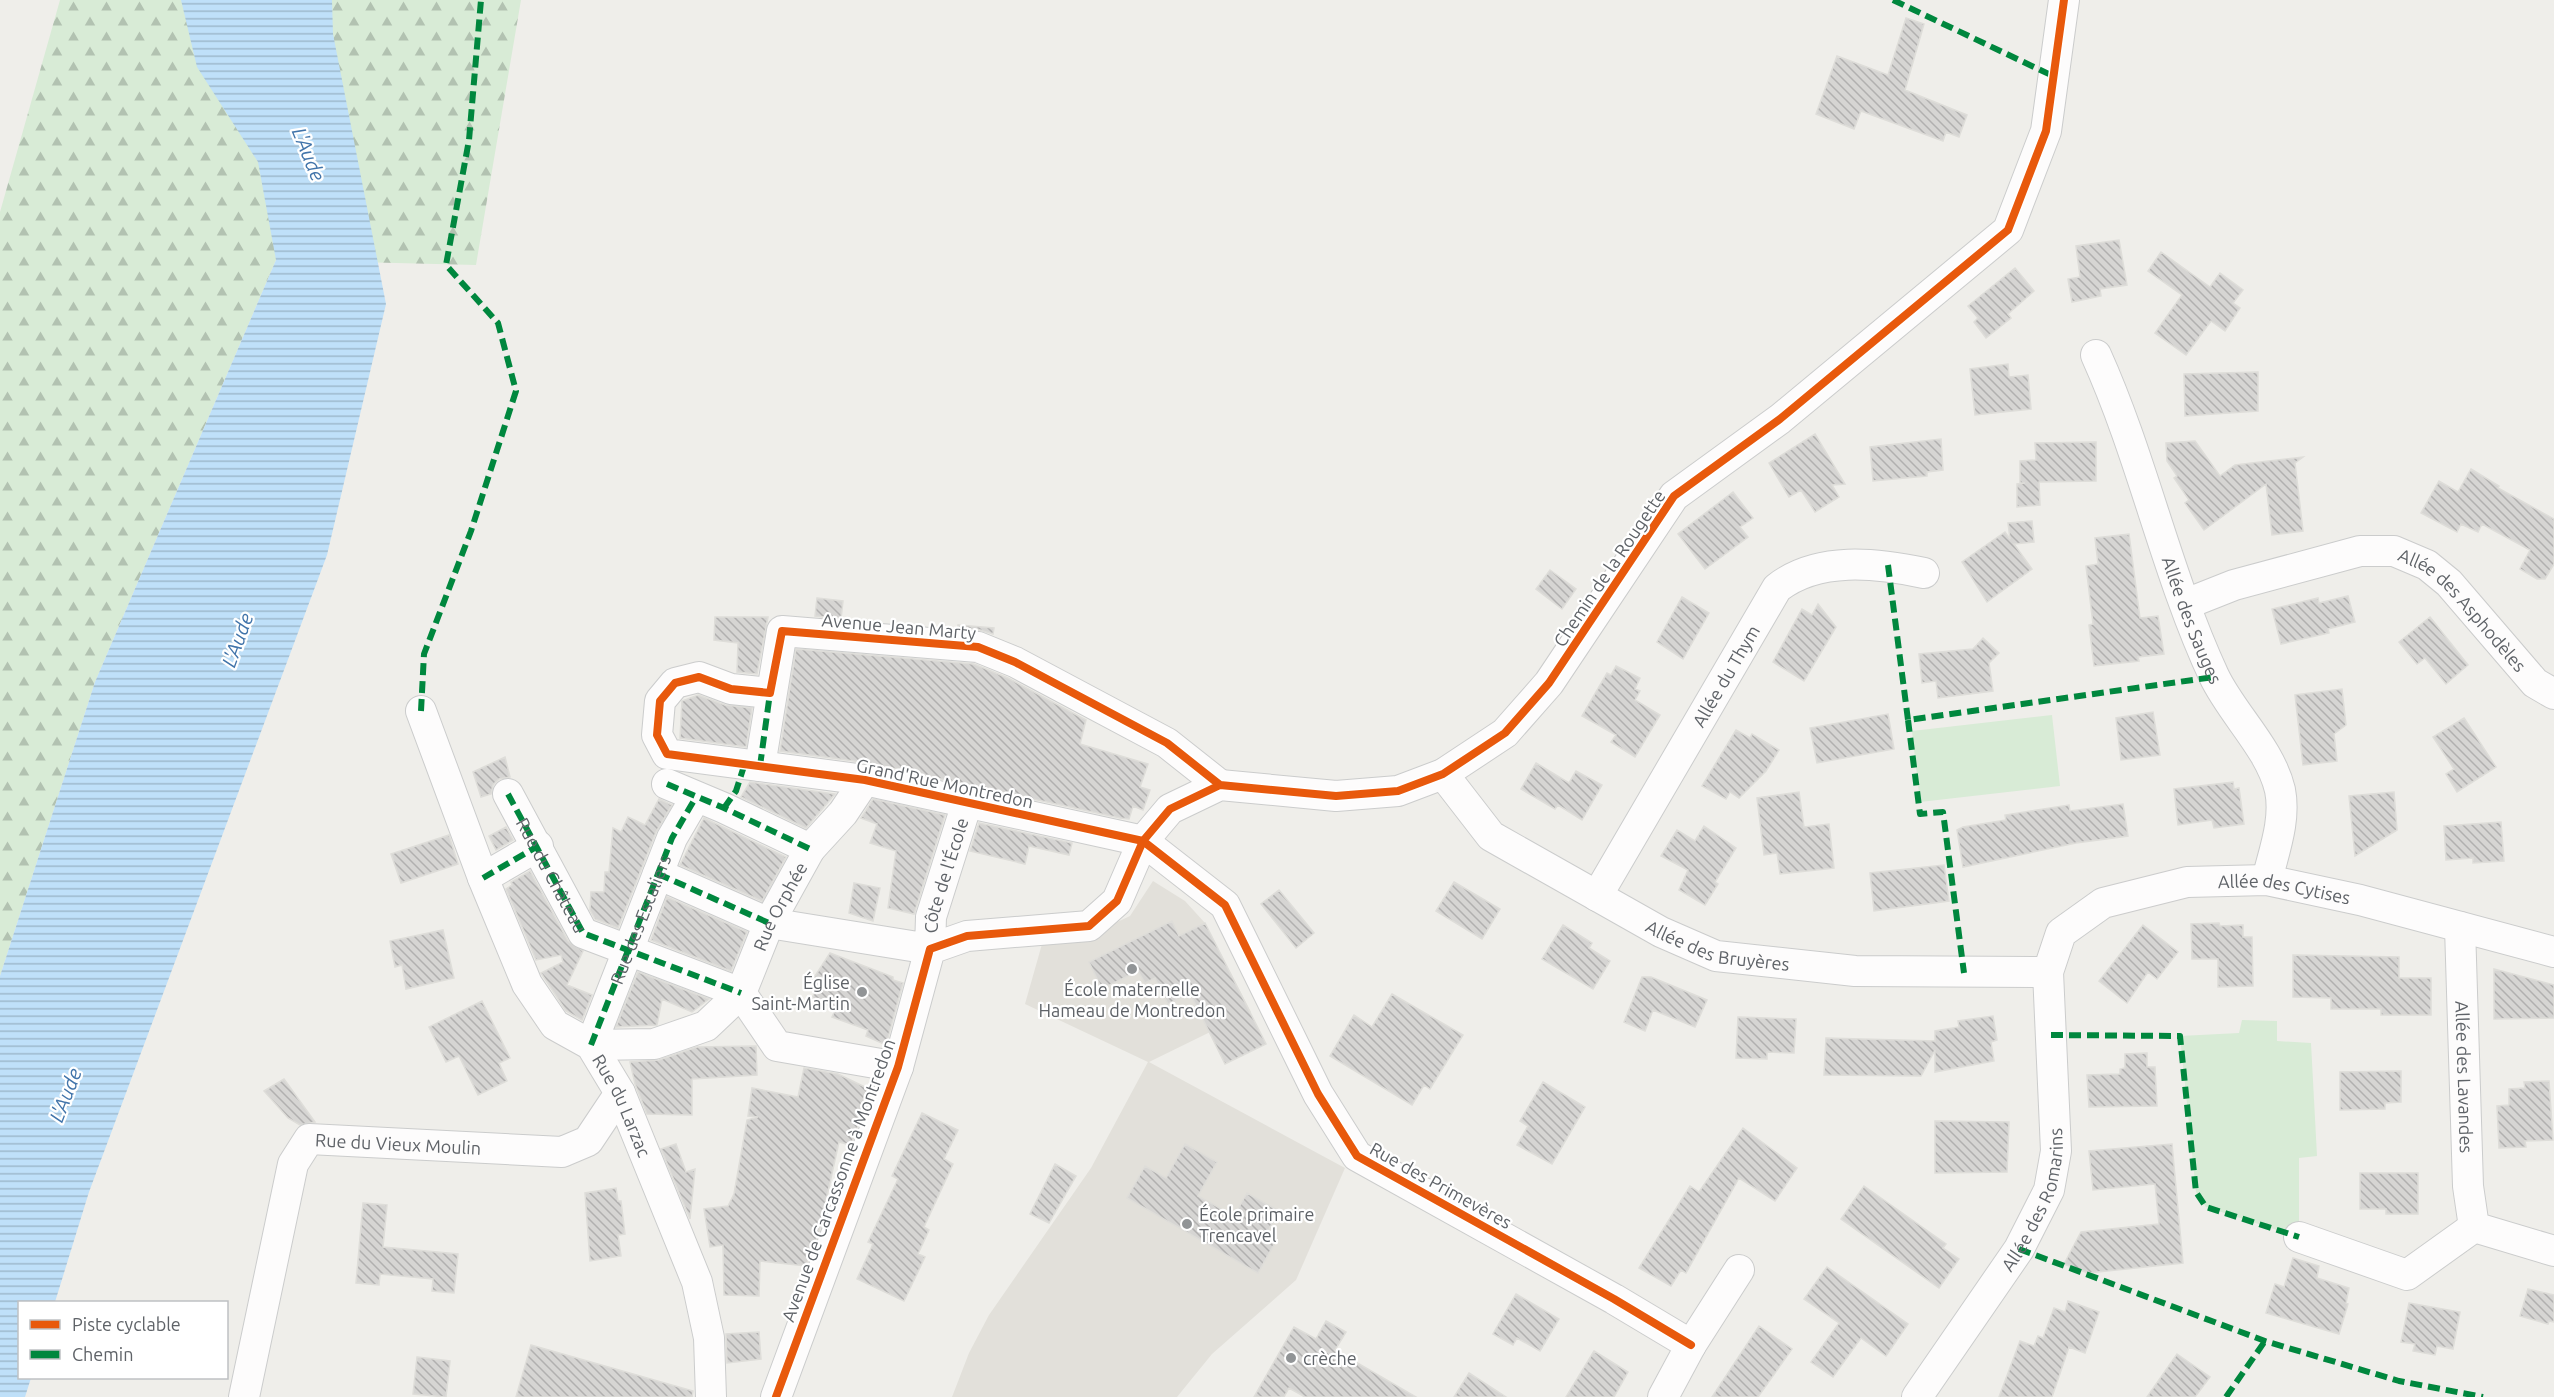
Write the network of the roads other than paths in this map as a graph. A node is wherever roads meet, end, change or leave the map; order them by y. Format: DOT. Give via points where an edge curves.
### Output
graph roads {
  1 [pos="2064,0"];
  2 [pos="2096,355"];
  3 [pos="1924,573"];
  4 [pos="2186,604"];
  5 [pos="770,693"];
  6 [pos="2554,694"];
  7 [pos="421,711"];
  8 [pos="752,766"];
  9 [pos="1443,774"];
  10 [pos="865,780"];
  11 [pos="667,784"];
  12 [pos="1220,785"];
  13 [pos="508,794"];
  14 [pos="696,796"];
  15 [pos="967,803"];
  16 [pos="724,808"];
  17 [pos="1143,841"];
  18 [pos="538,846"];
  19 [pos="810,849"];
  20 [pos="658,874"];
  21 [pos="483,878"];
  22 [pos="2267,880"];
  23 [pos="1597,896"];
  24 [pos="769,923"];
  25 [pos="2460,927"];
  26 [pos="930,949"];
  27 [pos="628,951"];
  28 [pos="2554,952"];
  29 [pos="2048,972"];
  30 [pos="741,993"];
  31 [pos="591,1045"];
  32 [pos="898,1068"];
  33 [pos="620,1093"];
  34 [pos="2474,1227"];
  35 [pos="2299,1237"];
  36 [pos="2554,1251"];
  37 [pos="1738,1270"];
  38 [pos="1691,1346"];
  39 [pos="244,1397"];
  40 [pos="711,1397"];
  41 [pos="776,1397"];
  42 [pos="1663,1397"];
  43 [pos="1917,1397"];
  1 -- 9 [label="street, Chemin de la Rougette" via="2046,131 2008,230 1780,419 1674,496 1548,683 1505,733"];
  2 -- 4 [label="street, Allée des Sauges"];
  3 -- 23 [label="street, Allée du Thym" via="1888,566 1819,567 1793,576 1777,588"];
  4 -- 6 [label="street, Allée des Asphodèles" via="2234,585 2360,551 2394,551 2427,565 2449,583 2535,683"];
  4 -- 22 [label="street, Allée des Sauges" via="2214,677 2270,765 2280,790 2281,823"];
  5 -- 8 [label="street, Avenue Jean Marty"];
  5 -- 8 [label="street, Grand'Rue Montredon" via="732,688 699,677 675,683 660,701 657,735 667,754"];
  5 -- 12 [label="street, Avenue Jean Marty" via="782,631 978,647 1015,662 1167,743"];
  7 -- 21 [label="street, Rue du Larzac"];
  8 -- 10 [label="street, Grand'Rue Montredon"];
  8 -- 16 [label="street, Avenue Jean Marty"];
  9 -- 12 [label="street, Chemin de la Rougette" via="1398,791 1336,796"];
  9 -- 23 [label="street, Allée des Bruyères" via="1491,836"];
  10 -- 15 [label="street, Grand'Rue Montredon"];
  10 -- 19 [label="street, Rue Orphée" via="843,813"];
  11 -- 14 [label="street"];
  12 -- 17 [label="street" via="1170,809"];
  13 -- 18 [label="street, Rue du Château"];
  14 -- 16 [label="street"];
  14 -- 20 [label="street, Rue des Escaliers" via="672,838"];
  15 -- 17 [label="street, Grand'Rue Montredon"];
  15 -- 26 [label="street, Côte de l'École" via="931,917"];
  16 -- 19 [label="street"];
  17 -- 26 [label="street" via="1117,902 1089,926 967,936"];
  17 -- 38 [label="street, Rue des Primevères" via="1226,904 1318,1095 1357,1156"];
  18 -- 21 [label="street"];
  18 -- 27 [label="street, Rue du Château" via="583,933"];
  19 -- 24 [label="street, Rue Orphée"];
  20 -- 24 [label="street"];
  20 -- 27 [label="street, Rue des Escaliers"];
  21 -- 31 [label="street, Rue du Larzac" via="527,984 555,1024"];
  22 -- 25 [label="street, Allée des Cytises"];
  22 -- 29 [label="street, Allée des Cytises" via="2187,882 2103,903 2061,933"];
  23 -- 29 [label="street, Allée des Bruyères" via="1661,932 1716,956 1855,971"];
  24 -- 26 [label="street"];
  24 -- 30 [label="street, Rue Orphée"];
  25 -- 28 [label="street, Allée des Cytises"];
  25 -- 34 [label="street, Allée des Lavandes" via="2468,1186"];
  26 -- 32 [label="street, Avenue de Carcassonne à Montredon"];
  27 -- 30 [label="street, Rue du Château"];
  27 -- 31 [label="street, Rue des Escaliers"];
  29 -- 43 [label="street, Allée des Romarins" via="2056,1151 2049,1190 2019,1250"];
  30 -- 31 [label="street, Rue Orphée" via="706,1026 654,1044"];
  30 -- 32 [label="street" via="777,1046"];
  31 -- 33 [label="street, Rue du Larzac"];
  32 -- 41 [label="street, Avenue de Carcassonne à Montredon"];
  33 -- 39 [label="street, Rue du Vieux Moulin" via="588,1141 562,1152 309,1139 293,1164"];
  33 -- 40 [label="street, Rue du Larzac" via="697,1282 709,1338"];
  34 -- 35 [label="street" via="2407,1275"];
  34 -- 36 [label="street"];
  37 -- 38 [label="street"];
  38 -- 42 [label="street"];
}
